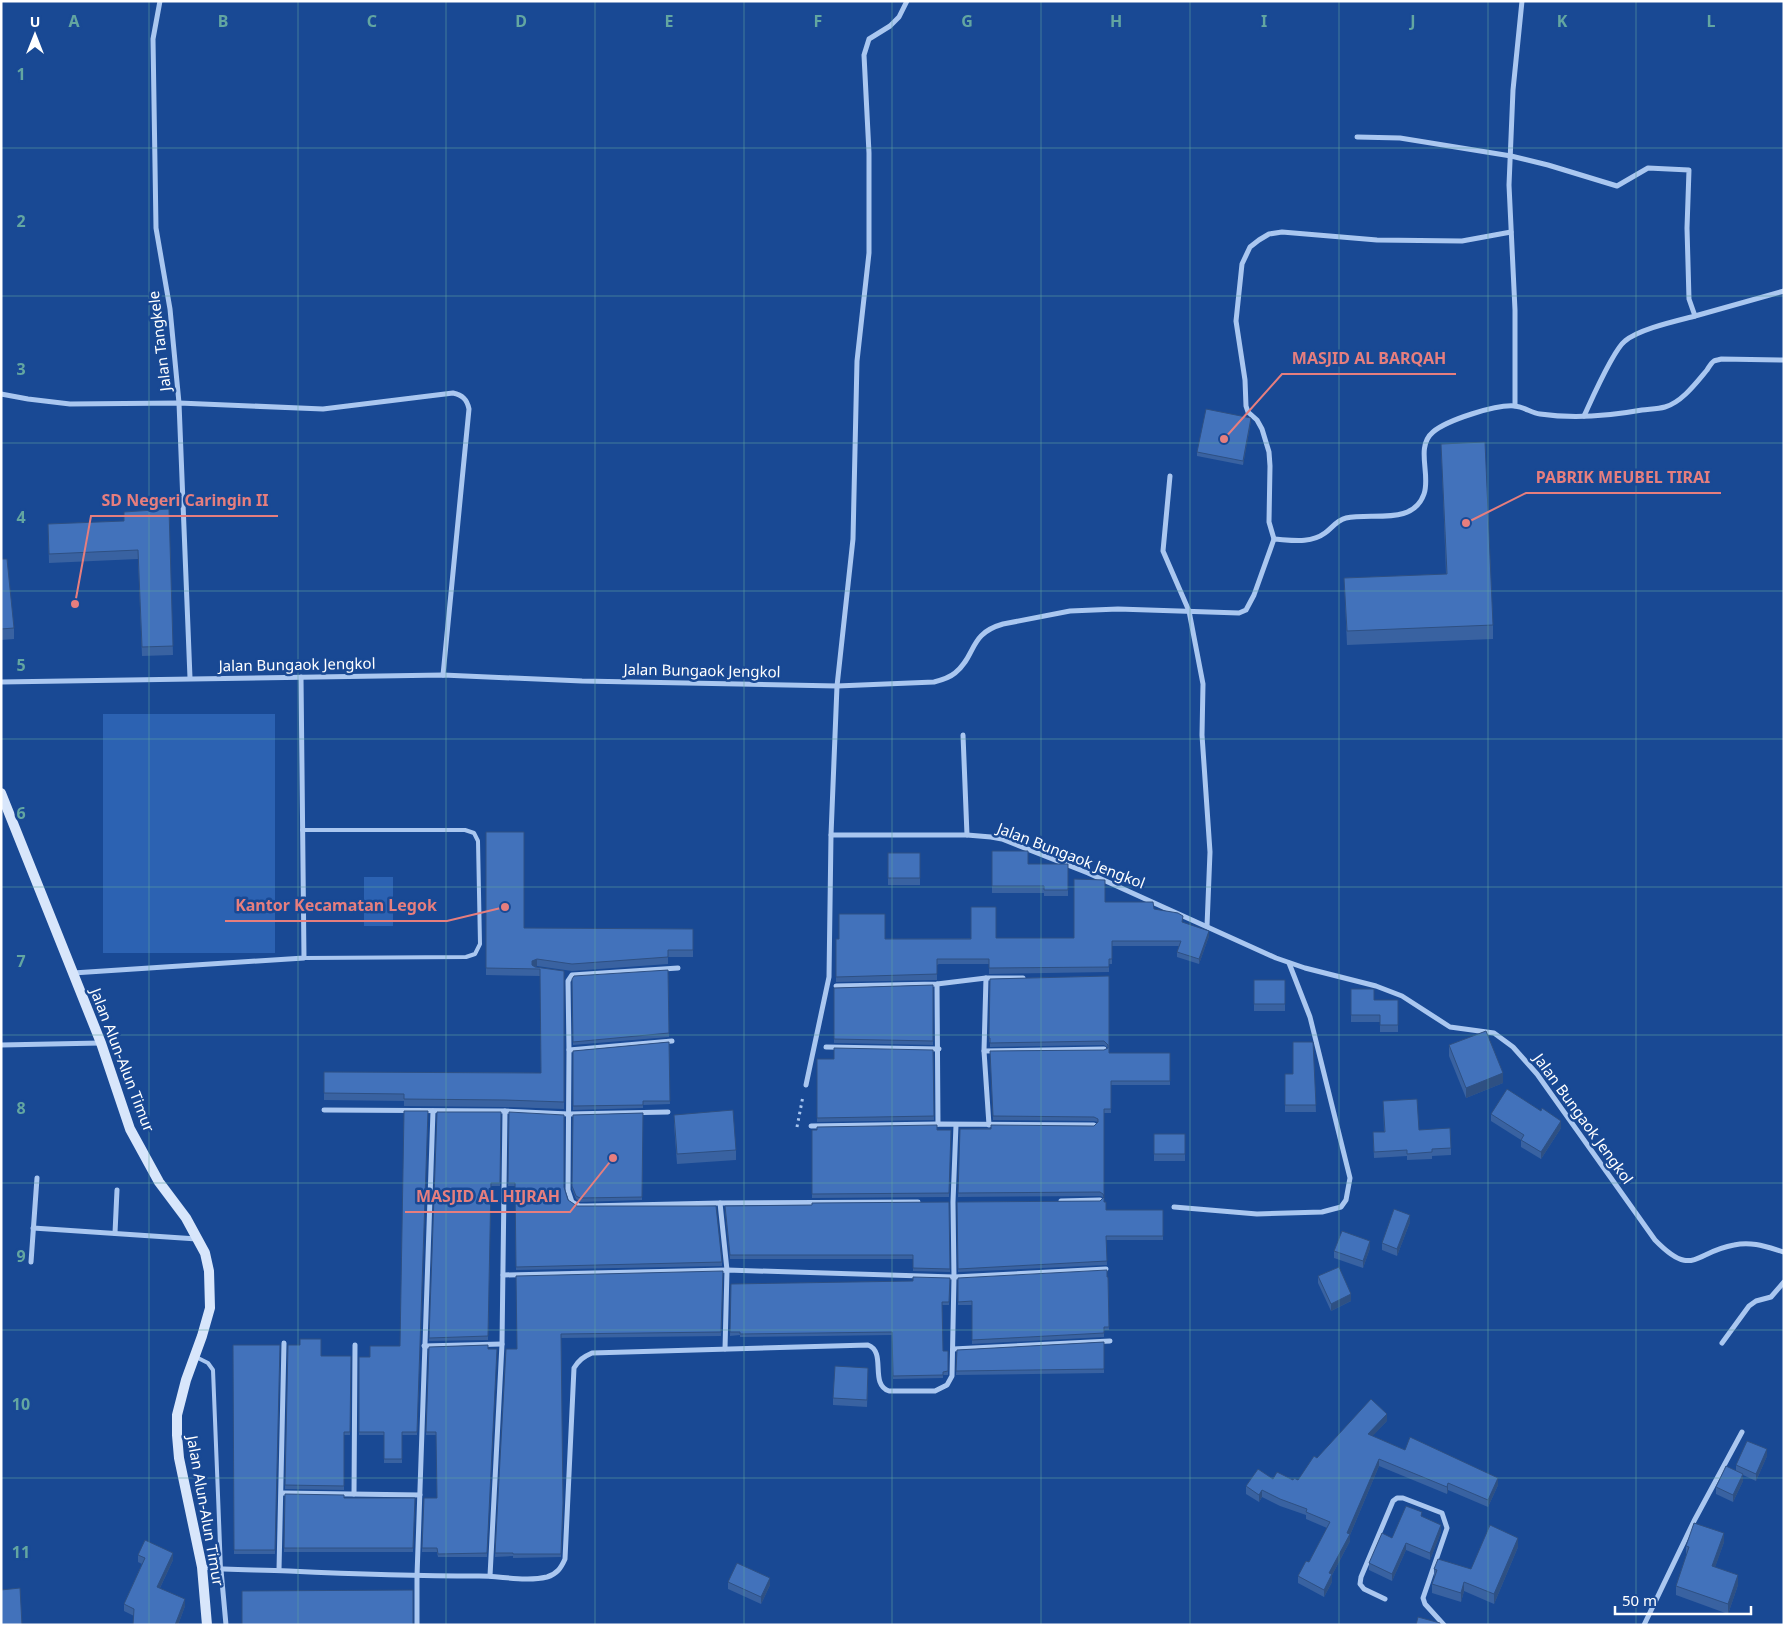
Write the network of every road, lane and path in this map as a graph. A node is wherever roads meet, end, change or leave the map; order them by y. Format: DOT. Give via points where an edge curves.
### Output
graph roads {
  1 [pos="160,1"];
  2 [pos="908,1"];
  3 [pos="1522,1"];
  4 [pos="1358,137"];
  5 [pos="1511,156"];
  6 [pos="1511,232"];
  7 [pos="1784,291"];
  8 [pos="1695,316"];
  9 [pos="1784,360"];
  10 [pos="1,394"];
  11 [pos="179,403"];
  12 [pos="1515,406"];
  13 [pos="1584,416"];
  14 [pos="1170,476"];
  15 [pos="1274,539"];
  16 [pos="1189,611"];
  17 [pos="443,675"];
  18 [pos="301,677"];
  19 [pos="190,678"];
  20 [pos="1,682"];
  21 [pos="837,686"];
  22 [pos="963,735"];
  23 [pos="1,794"];
  24 [pos="302,830"];
  25 [pos="831,835"];
  26 [pos="967,835"];
  27 [pos="1207,926"];
  28 [pos="304,958"];
  29 [pos="1289,963"];
  30 [pos="678,968"];
  31 [pos="73,973"];
  32 [pos="563,974"];
  33 [pos="572,974"];
  34 [pos="986,978"];
  35 [pos="1032,978"];
  36 [pos="938,984"];
  37 [pos="836,986"];
  38 [pos="672,1041"];
  39 [pos="101,1044"];
  40 [pos="1,1045"];
  41 [pos="826,1047"];
  42 [pos="939,1049"];
  43 [pos="1104,1049"];
  44 [pos="569,1050"];
  45 [pos="984,1051"];
  46 [pos="806,1085"];
  47 [pos="324,1110"];
  48 [pos="433,1111"];
  49 [pos="505,1111"];
  50 [pos="668,1112"];
  51 [pos="569,1114"];
  52 [pos="938,1124"];
  53 [pos="956,1124"];
  54 [pos="989,1124"];
  55 [pos="1094,1125"];
  56 [pos="811,1126"];
  57 [pos="797,1127"];
  58 [pos="37,1178"];
  59 [pos="117,1190"];
  60 [pos="1100,1200"];
  61 [pos="1051,1201"];
  62 [pos="924,1202"];
  63 [pos="943,1202"];
  64 [pos="953,1202"];
  65 [pos="962,1202"];
  66 [pos="720,1203"];
  67 [pos="1174,1207"];
  68 [pos="33,1228"];
  69 [pos="115,1233"];
  70 [pos="197,1239"];
  71 [pos="1784,1252"];
  72 [pos="31,1262"];
  73 [pos="1106,1269"];
  74 [pos="727,1270"];
  75 [pos="503,1274"];
  76 [pos="954,1277"];
  77 [pos="1784,1282"];
  78 [pos="1110,1341"];
  79 [pos="284,1343"];
  80 [pos="1722,1343"];
  81 [pos="502,1344"];
  82 [pos="355,1345"];
  83 [pos="424,1346"];
  84 [pos="725,1349"];
  85 [pos="954,1349"];
  86 [pos="194,1356"];
  87 [pos="1742,1432"];
  88 [pos="282,1493"];
  89 [pos="354,1494"];
  90 [pos="420,1495"];
  91 [pos="202,1567"];
  92 [pos="221,1570"];
  93 [pos="279,1570"];
  94 [pos="417,1576"];
  95 [pos="490,1576"];
  96 [pos="1385,1599"];
  97 [pos="207,1625"];
  98 [pos="226,1625"];
  99 [pos="417,1625"];
  100 [pos="1444,1625"];
  101 [pos="1644,1625"];
  1 -- 11 [label="street, Jalan Tangkele" via="153,39 156,228 170,309"];
  2 -- 21 [label="street" via="890,26 869,39 864,55 869,152 869,253 857,361 853,539"];
  3 -- 5 [label="street" via="1513,90"];
  4 -- 5 [label="street" via="1400,138"];
  5 -- 6 [label="street"];
  5 -- 8 [label="street" via="1617,186 1648,168 1689,170 1689,300"];
  6 -- 12 [label="street"];
  6 -- 15 [label="street" via="1462,240 1378,240 1282,232 1269,234 1250,247 1242,264 1236,321 1246,406 1262,429 1269,452 1268,522"];
  7 -- 8 [label="street"];
  8 -- 13 [label="street" via="1640,332 1624,341"];
  9 -- 13 [label="street" via="1713,361 1689,391 1666,407"];
  10 -- 11 [label="street" via="70,404"];
  11 -- 17 [label="street" via="323,409 453,393 464,398 469,409"];
  11 -- 19 [label="street, Jalan Tangkele"];
  12 -- 13 [label="street" via="1539,414"];
  12 -- 15 [label="street" via="1466,416 1432,432 1424,452 1424,495 1411,511 1347,518 1313,540"];
  14 -- 16 [label="street" via="1163,551"];
  15 -- 16 [label="street, Jalan Bungaok Jengkol" via="1246,610 1239,613"];
  16 -- 21 [label="street, Jalan Bungaok Jengkol" via="1070,611 1016,621 995,626 978,637 962,666 946,678 934,682"];
  16 -- 27 [label="street" via="1202,684 1210,852"];
  17 -- 18 [label="street, Jalan Bungaok Jengkol"];
  17 -- 21 [label="street, Jalan Bungaok Jengkol"];
  18 -- 19 [label="street, Jalan Bungaok Jengkol"];
  18 -- 24 [label="street"];
  19 -- 20 [label="street, Jalan Bungaok Jengkol"];
  21 -- 25 [label="street"];
  22 -- 26 [label="street"];
  23 -- 31 [label="street, Jalan Alun-Alun Timur"];
  24 -- 28 [label="street"];
  24 -- 28 [label="lane" via="465,830 474,833 478,841 480,944 475,954 466,957"];
  25 -- 26 [label="street, Jalan Bungaok Jengkol"];
  25 -- 46 [label="street" via="829,977"];
  26 -- 27 [label="street, Jalan Bungaok Jengkol" via="1002,839"];
  27 -- 29 [label="street, Jalan Bungaok Jengkol"];
  28 -- 31 [label="street"];
  29 -- 67 [label="street" via="1310,1017 1350,1178 1346,1200 1340,1207 1322,1212 1257,1214"];
  29 -- 71 [label="street, Jalan Bungaok Jengkol" via="1390,991 1450,1027 1494,1033 1513,1047 1537,1074 1655,1240 1670,1254 1684,1262 1735,1244 1755,1243"];
  30 -- 33 [label="street"];
  31 -- 39 [label="street, Jalan Alun-Alun Timur"];
  32 -- 33 [label="street"];
  33 -- 44 [label="street" via="568,982"];
  34 -- 35 [label="street"];
  34 -- 36 [label="street"];
  34 -- 45 [label="street"];
  36 -- 37 [label="street"];
  36 -- 42 [label="street"];
  38 -- 44 [label="street"];
  39 -- 40 [label="street"];
  39 -- 70 [label="street, Jalan Alun-Alun Timur" via="130,1129 159,1182"];
  41 -- 42 [label="street"];
  42 -- 52 [label="street"];
  43 -- 45 [label="street"];
  44 -- 51 [label="street"];
  45 -- 54 [label="street"];
  46 -- 57 [label="path"];
  47 -- 48 [label="street"];
  48 -- 49 [label="street"];
  48 -- 83 [label="street"];
  49 -- 51 [label="street"];
  49 -- 75 [label="street"];
  50 -- 51 [label="street"];
  51 -- 66 [label="street" via="568,1190 572,1202 579,1206"];
  52 -- 53 [label="street"];
  52 -- 56 [label="street"];
  53 -- 54 [label="street"];
  53 -- 64 [label="street"];
  54 -- 55 [label="street"];
  58 -- 68 [label="street"];
  59 -- 69 [label="street"];
  60 -- 61 [label="street"];
  62 -- 66 [label="street"];
  63 -- 64 [label="street"];
  64 -- 65 [label="street"];
  64 -- 76 [label="street"];
  66 -- 74 [label="street"];
  68 -- 69 [label="street"];
  68 -- 72 [label="street"];
  69 -- 70 [label="street"];
  70 -- 86 [label="street, Jalan Alun-Alun Timur" via="205,1253 211,1287 210,1308"];
  73 -- 76 [label="street"];
  74 -- 75 [label="street"];
  74 -- 76 [label="street"];
  74 -- 84 [label="street"];
  75 -- 81 [label="street"];
  76 -- 85 [label="street"];
  77 -- 80 [label="street" via="1771,1297 1749,1306"];
  78 -- 85 [label="street"];
  79 -- 88 [label="street"];
  81 -- 83 [label="street"];
  81 -- 95 [label="street"];
  82 -- 89 [label="street"];
  83 -- 90 [label="street"];
  84 -- 85 [label="street" via="870,1346 876,1353 880,1383 889,1391 942,1389 952,1376"];
  84 -- 95 [label="street" via="600,1353 584,1356 578,1361 573,1379 565,1560 556,1573 548,1576"];
  86 -- 91 [label="street, Jalan Alun-Alun Timur" via="177,1415 177,1435 178,1458"];
  86 -- 92 [label="lane" via="208,1363 213,1370"];
  87 -- 101 [label="street" via="1694,1521"];
  88 -- 89 [label="street"];
  88 -- 93 [label="street"];
  89 -- 90 [label="street"];
  90 -- 94 [label="street"];
  91 -- 92 [label="street"];
  91 -- 97 [label="street, Jalan Alun-Alun Timur"];
  92 -- 93 [label="street"];
  92 -- 98 [label="street"];
  93 -- 94 [label="street"];
  94 -- 95 [label="street"];
  94 -- 99 [label="street"];
  96 -- 100 [label="street" via="1364,1589 1360,1584 1361,1577 1393,1501 1404,1498 1442,1514 1445,1520 1447,1528 1423,1598"];
}
